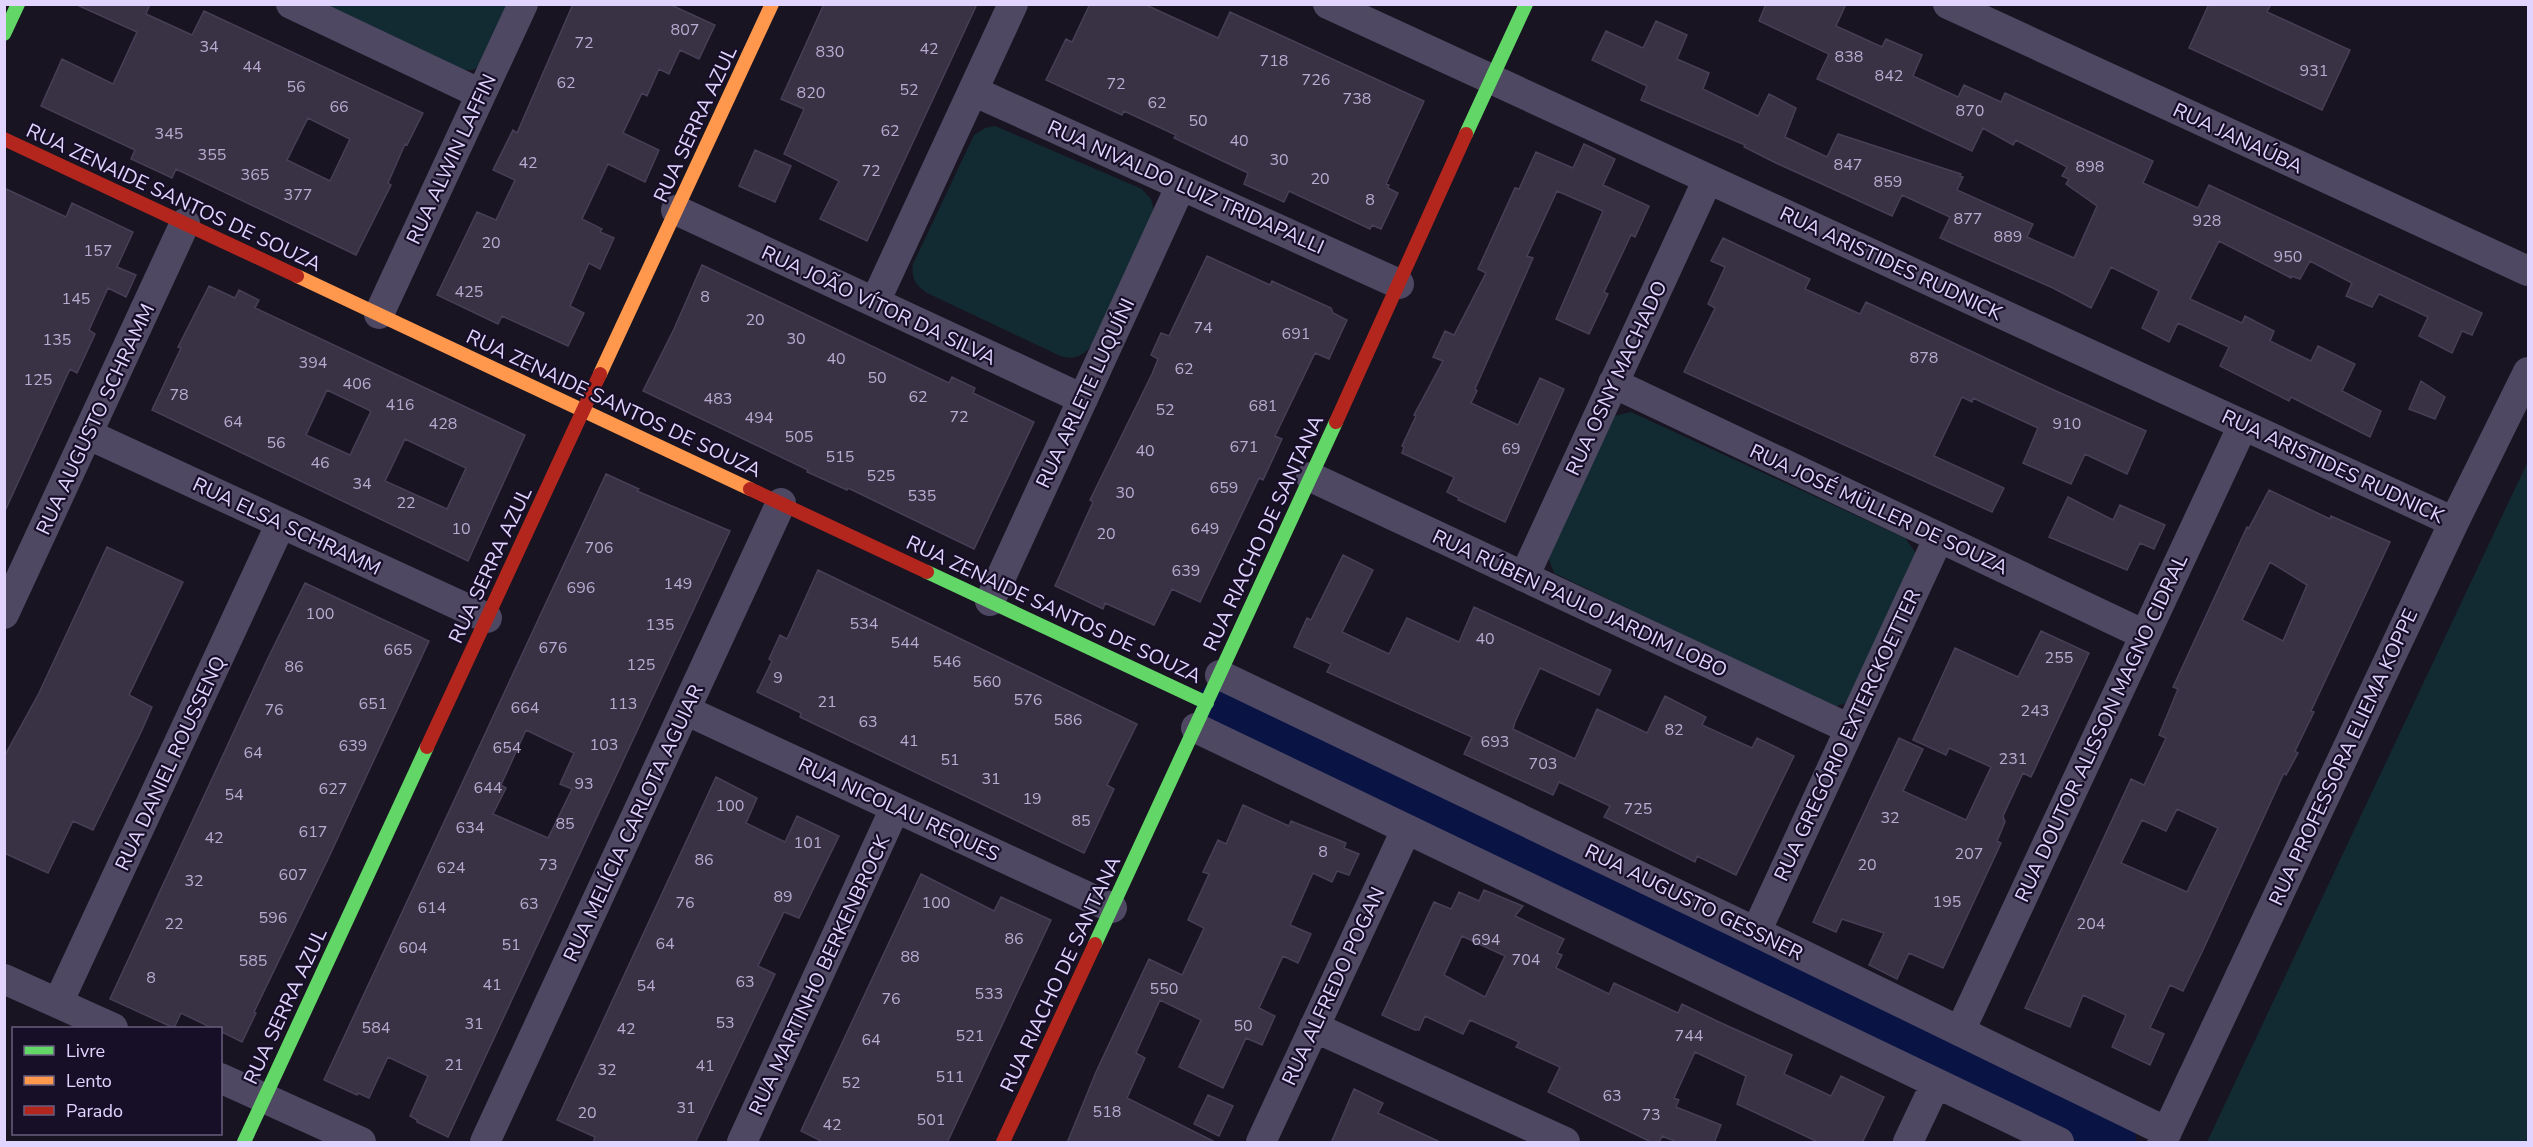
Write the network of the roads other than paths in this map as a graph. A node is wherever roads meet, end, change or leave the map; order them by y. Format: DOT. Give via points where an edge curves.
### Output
graph roads {
  1 [pos="18,4"];
  2 [pos="291,4"];
  3 [pos="523,4"];
  4 [pos="772,4"];
  5 [pos="1013,4"];
  6 [pos="1328,4"];
  7 [pos="1526,4"];
  8 [pos="1948,4"];
  9 [pos="4,34"];
  10 [pos="1491,80"];
  11 [pos="973,91"];
  12 [pos="481,94"];
  13 [pos="4,139"];
  14 [pos="1708,179"];
  15 [pos="1181,185"];
  16 [pos="676,210"];
  17 [pos="185,223"];
  18 [pos="2529,271"];
  19 [pos="1399,284"];
  20 [pos="875,302"];
  21 [pos="379,314"];
  22 [pos="2529,372"];
  23 [pos="1613,383"];
  24 [pos="1083,399"];
  25 [pos="584,410"];
  26 [pos="2242,425"];
  27 [pos="87,434"];
  28 [pos="1311,477"];
  29 [pos="782,503"];
  30 [pos="2454,522"];
  31 [pos="281,524"];
  32 [pos="1938,538"];
  33 [pos="1524,577"];
  34 [pos="990,601"];
  35 [pos="4,614"];
  36 [pos="487,618"];
  37 [pos="2145,635"];
  38 [pos="1220,675"];
  39 [pos="686,710"];
  40 [pos="1201,715"];
  41 [pos="1850,729"];
  42 [pos="895,808"];
  43 [pos="1406,830"];
  44 [pos="1112,908"];
  45 [pos="1756,932"];
  46 [pos="4,979"];
  47 [pos="58,1003"];
  48 [pos="109,1027"];
  49 [pos="1314,1027"];
  50 [pos="1960,1031"];
  51 [pos="222,1079"];
  52 [pos="1936,1083"];
  53 [pos="264,1098"];
  54 [pos="2164,1137"];
  55 [pos="244,1143"];
  56 [pos="361,1143"];
  57 [pos="485,1143"];
  58 [pos="742,1143"];
  59 [pos="1003,1143"];
  60 [pos="1261,1143"];
  61 [pos="1564,1143"];
  62 [pos="1908,1143"];
  63 [pos="2059,1143"];
  1 -- 9 [label="street"];
  2 -- 12 [label="street"];
  3 -- 12 [label="street, RUA ALWIN LAFFIN"];
  4 -- 16 [label="street, RUA SERRA AZUL"];
  5 -- 11 [label="street"];
  6 -- 10 [label="street, RUA ARISTIDES RUDNICK"];
  7 -- 10 [label="street, RUA RIACHO DE SANTANA"];
  8 -- 18 [label="street, RUA JANAÚBA"];
  10 -- 14 [label="street, RUA ARISTIDES RUDNICK"];
  10 -- 19 [label="street, RUA RIACHO DE SANTANA"];
  11 -- 15 [label="street, RUA NIVALDO LUIZ TRIDAPALLI"];
  11 -- 20 [label="street"];
  12 -- 21 [label="street, RUA ALWIN LAFFIN"];
  13 -- 17 [label="street, RUA ZENAIDE SANTOS DE SOUZA"];
  14 -- 23 [label="street, RUA OSNY MACHADO"];
  14 -- 26 [label="street, RUA ARISTIDES RUDNICK"];
  15 -- 19 [label="street, RUA NIVALDO LUIZ TRIDAPALLI"];
  15 -- 24 [label="street, RUA ARLETE LUQUÍNI"];
  16 -- 20 [label="street, RUA JOÃO VÍTOR DA SILVA"];
  16 -- 25 [label="street, RUA SERRA AZUL"];
  17 -- 21 [label="street, RUA ZENAIDE SANTOS DE SOUZA"];
  17 -- 27 [label="street, RUA AUGUSTO SCHRAMM"];
  19 -- 28 [label="street, RUA RIACHO DE SANTANA"];
  20 -- 24 [label="street, RUA JOÃO VÍTOR DA SILVA"];
  21 -- 25 [label="street, RUA ZENAIDE SANTOS DE SOUZA"];
  22 -- 30 [label="street, RUA PROFESSORA ELIEMA KOPPE"];
  23 -- 32 [label="street, RUA JOSÉ MÜLLER DE SOUZA"];
  23 -- 33 [label="street, RUA OSNY MACHADO"];
  24 -- 34 [label="street, RUA ARLETE LUQUÍNI"];
  25 -- 29 [label="street, RUA ZENAIDE SANTOS DE SOUZA"];
  25 -- 36 [label="street, RUA SERRA AZUL"];
  26 -- 30 [label="street, RUA ARISTIDES RUDNICK"];
  26 -- 37 [label="street, RUA DOUTOR ALISSON MAGNO CIDRAL"];
  27 -- 31 [label="street, RUA ELSA SCHRAMM"];
  27 -- 35 [label="street, RUA AUGUSTO SCHRAMM"];
  28 -- 33 [label="street, RUA RÚBEN PAULO JARDIM LOBO"];
  28 -- 38 [label="street, RUA RIACHO DE SANTANA"];
  29 -- 34 [label="street, RUA ZENAIDE SANTOS DE SOUZA"];
  29 -- 39 [label="street, RUA MELÍCIA CARLOTA AGUIAR"];
  30 -- 54 [label="street, RUA PROFESSORA ELIEMA KOPPE"];
  31 -- 36 [label="street, RUA ELSA SCHRAMM"];
  31 -- 47 [label="street, RUA DANIEL ROUSSENQ"];
  32 -- 37 [label="street, RUA JOSÉ MÜLLER DE SOUZA"];
  32 -- 41 [label="street, RUA GREGÓRIO EXTERCKOETTER"];
  33 -- 41 [label="street, RUA RÚBEN PAULO JARDIM LOBO"];
  34 -- 40 [label="street, RUA ZENAIDE SANTOS DE SOUZA"];
  36 -- 53 [label="street, RUA SERRA AZUL"];
  37 -- 50 [label="street, RUA DOUTOR ALISSON MAGNO CIDRAL"];
  38 -- 40 [label="street, RUA RIACHO DE SANTANA"];
  38 -- 45 [label="street, RUA AUGUSTO GESSNER"];
  39 -- 42 [label="street, RUA NICOLAU REQUES"];
  39 -- 57 [label="street, RUA MELÍCIA CARLOTA AGUIAR"];
  40 -- 43 [label="street"];
  40 -- 44 [label="street, RUA RIACHO DE SANTANA"];
  41 -- 45 [label="street, RUA GREGÓRIO EXTERCKOETTER"];
  42 -- 44 [label="street, RUA NICOLAU REQUES"];
  42 -- 58 [label="street, RUA MARTINHO BERKENBROCK"];
  43 -- 49 [label="street, RUA ALFREDO POGAN"];
  43 -- 52 [label="street"];
  44 -- 59 [label="street, RUA RIACHO DE SANTANA"];
  45 -- 50 [label="street, RUA AUGUSTO GESSNER"];
  46 -- 47 [label="street"];
  47 -- 48 [label="street"];
  49 -- 60 [label="street, RUA ALFREDO POGAN"];
  49 -- 61 [label="street"];
  50 -- 54 [label="street, RUA AUGUSTO GESSNER"];
  51 -- 53 [label="street"];
  52 -- 62 [label="street"];
  52 -- 63 [label="street"];
  53 -- 55 [label="street, RUA SERRA AZUL"];
  53 -- 56 [label="street"];
}
